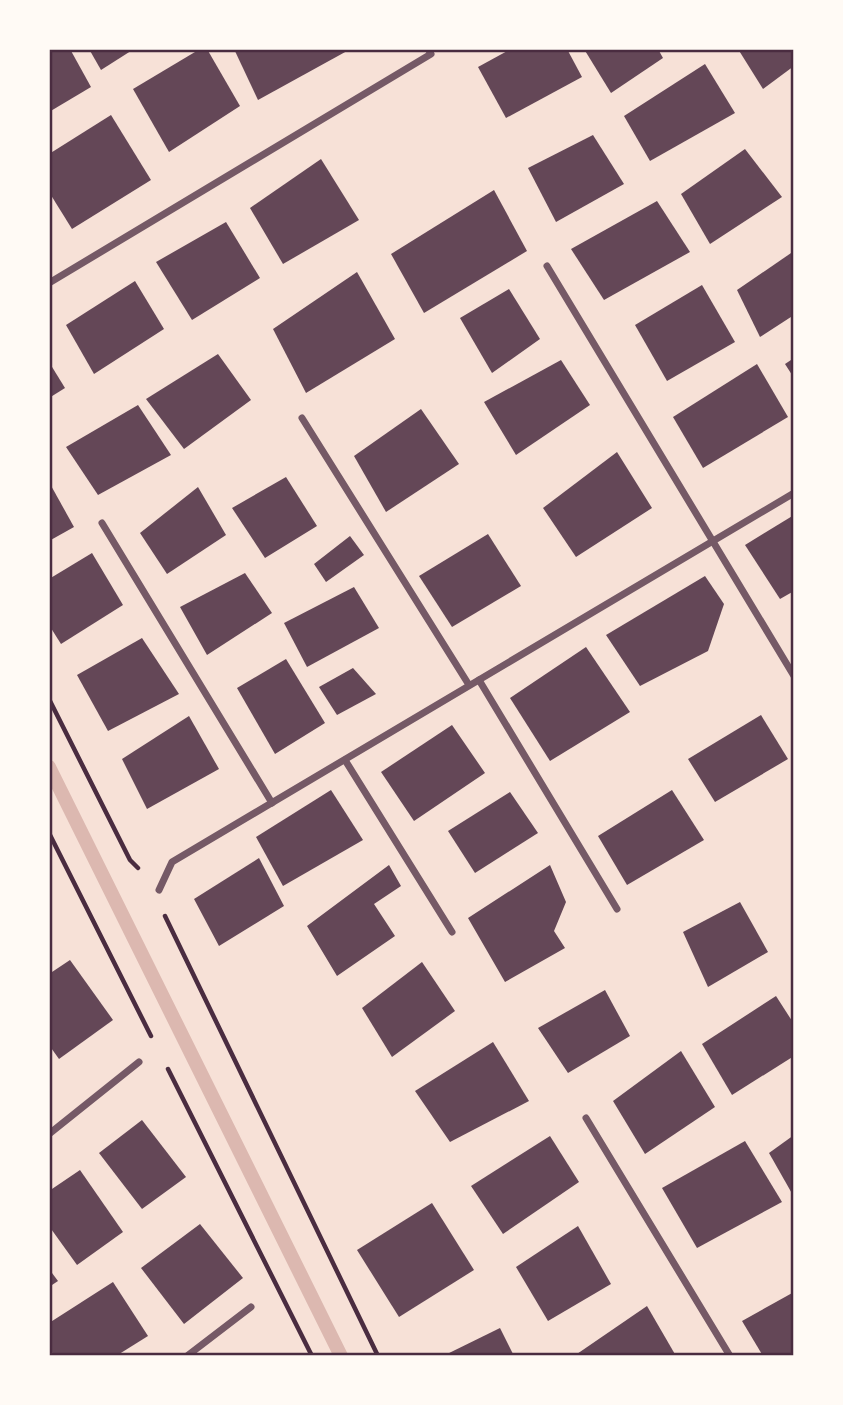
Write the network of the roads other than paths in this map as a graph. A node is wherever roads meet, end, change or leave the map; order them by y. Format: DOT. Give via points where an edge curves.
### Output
graph roads {
  1 [pos="428,49"];
  2 [pos="547,266"];
  3 [pos="49,283"];
  4 [pos="302,418"];
  5 [pos="794,493"];
  6 [pos="102,523"];
  7 [pos="712,541"];
  8 [pos="794,676"];
  9 [pos="479,680"];
  10 [pos="469,685"];
  11 [pos="345,760"];
  12 [pos="272,803"];
  13 [pos="159,890"];
  14 [pos="617,909"];
  15 [pos="452,932"];
  16 [pos="139,1062"];
  17 [pos="586,1118"];
  18 [pos="49,1134"];
  19 [pos="251,1307"];
  20 [pos="187,1356"];
  21 [pos="730,1356"];
  1 -- 3 [label="street" via="431,54"];
  2 -- 7 [label="street"];
  4 -- 10 [label="street"];
  5 -- 7 [label="street"];
  6 -- 12 [label="street"];
  7 -- 8 [label="street"];
  7 -- 9 [label="street"];
  9 -- 10 [label="street"];
  9 -- 14 [label="street"];
  10 -- 11 [label="street"];
  11 -- 12 [label="street"];
  11 -- 15 [label="street"];
  12 -- 13 [label="street" via="172,862"];
  16 -- 18 [label="street"];
  17 -- 21 [label="street"];
  19 -- 20 [label="street"];
}
